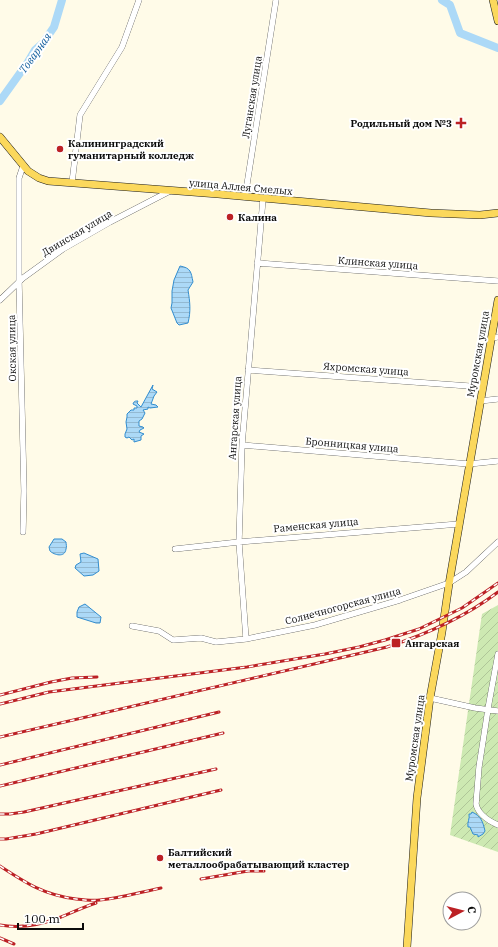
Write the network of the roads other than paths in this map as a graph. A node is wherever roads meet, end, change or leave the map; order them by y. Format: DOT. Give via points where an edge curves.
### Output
graph roads {
  1 [pos="140,0"];
  2 [pos="276,0"];
  3 [pos="493,0"];
  4 [pos="498,19"];
  5 [pos="0,137"];
  6 [pos="24,166"];
  7 [pos="72,183"];
  8 [pos="170,191"];
  9 [pos="245,197"];
  10 [pos="263,199"];
  11 [pos="498,213"];
  12 [pos="257,263"];
  13 [pos="19,281"];
  14 [pos="498,281"];
  15 [pos="0,300"];
  16 [pos="498,300"];
  17 [pos="495,337"];
  18 [pos="248,370"];
  19 [pos="483,387"];
  20 [pos="498,399"];
  21 [pos="480,401"];
  22 [pos="242,445"];
  23 [pos="498,461"];
  24 [pos="469,464"];
  25 [pos="459,524"];
  26 [pos="23,532"];
  27 [pos="239,542"];
  28 [pos="498,542"];
  29 [pos="175,549"];
  30 [pos="449,583"];
  31 [pos="132,626"];
  32 [pos="246,639"];
  33 [pos="498,654"];
  34 [pos="430,698"];
  35 [pos="488,710"];
  36 [pos="498,711"];
  37 [pos="498,825"];
  38 [pos="407,947"];
  1 -- 7 [label="street" via="122,47 80,115"];
  2 -- 9 [label="street, Луганская улица"];
  3 -- 4 [label="main road"];
  5 -- 6 [label="main road, улица Аллея Смелых"];
  6 -- 7 [label="main road, улица Аллея Смелых" via="39,178"];
  6 -- 13 [label="street, Окская улица" via="19,178"];
  7 -- 8 [label="main road, улица Аллея Смелых"];
  8 -- 9 [label="main road, улица Аллея Смелых"];
  8 -- 13 [label="street, Двинская улица" via="63,249"];
  9 -- 10 [label="main road, улица Аллея Смелых"];
  10 -- 11 [label="main road, улица Аллея Смелых" via="466,215"];
  10 -- 12 [label="street, Ангарская улица"];
  12 -- 14 [label="street, Клинская улица"];
  12 -- 18 [label="street, Ангарская улица"];
  13 -- 15 [label="street, Двинская улица"];
  13 -- 26 [label="street, Окская улица"];
  16 -- 17 [label="main road, Муромская улица"];
  17 -- 19 [label="main road, Муромская улица"];
  18 -- 19 [label="street, Яхромская улица"];
  18 -- 22 [label="street, Ангарская улица"];
  19 -- 21 [label="main road, Муромская улица"];
  20 -- 21 [label="street"];
  21 -- 24 [label="main road, Муромская улица"];
  22 -- 24 [label="street, Бронницкая улица"];
  22 -- 27 [label="street, Ангарская улица"];
  23 -- 24 [label="street"];
  24 -- 25 [label="main road"];
  25 -- 27 [label="street, Раменская улица"];
  25 -- 30 [label="main road, Муромская улица"];
  27 -- 29 [label="street, Раменская улица"];
  27 -- 32 [label="street, Ангарская улица"];
  28 -- 30 [label="street, Солнечногорская улица" via="466,572"];
  30 -- 32 [label="street, Солнечногорская улица" via="315,625"];
  30 -- 34 [label="main road, Муромская улица"];
  31 -- 32 [label="street, Солнечногорская улица" via="159,632 173,640 201,638 216,642"];
  33 -- 35 [label="street"];
  34 -- 35 [label="street"];
  34 -- 38 [label="main road, Муромская улица" via="418,787"];
  35 -- 36 [label="street"];
  35 -- 37 [label="street" via="476,804 477,810"];
}
